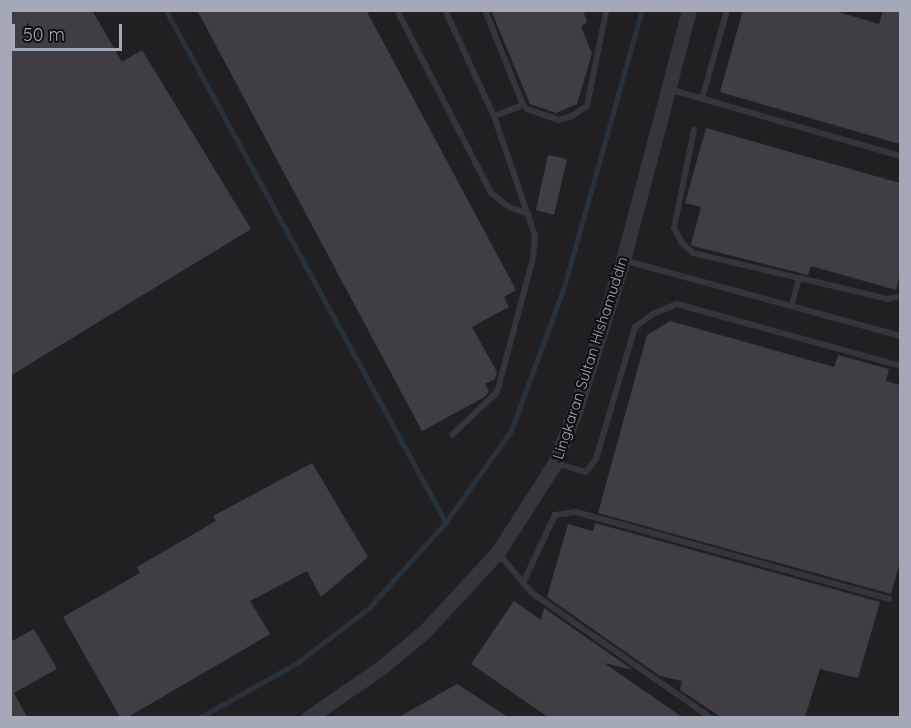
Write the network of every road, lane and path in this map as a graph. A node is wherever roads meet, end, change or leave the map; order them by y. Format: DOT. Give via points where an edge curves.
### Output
graph roads {
  1 [pos="397,10"];
  2 [pos="445,10"];
  3 [pos="485,10"];
  4 [pos="689,10"];
  5 [pos="727,10"];
  6 [pos="606,12"];
  7 [pos="668,89"];
  8 [pos="702,99"];
  9 [pos="523,105"];
  10 [pos="494,116"];
  11 [pos="694,130"];
  12 [pos="900,156"];
  13 [pos="529,214"];
  14 [pos="623,260"];
  15 [pos="799,278"];
  16 [pos="896,297"];
  17 [pos="792,305"];
  18 [pos="900,336"];
  19 [pos="900,366"];
  20 [pos="452,435"];
  21 [pos="555,463"];
  22 [pos="498,552"];
  23 [pos="523,583"];
  24 [pos="888,599"];
  25 [pos="308,717"];
  26 [pos="711,717"];
  1 -- 13 [label="lane" via="491,193 509,207"];
  2 -- 10 [label="lane"];
  3 -- 9 [label="lane"];
  4 -- 7 [label="street, Lingkaran Sultan Hishamuddin"];
  5 -- 8 [label="lane"];
  6 -- 9 [label="lane" via="587,106 559,120"];
  7 -- 8 [label="lane"];
  7 -- 14 [label="street, Lingkaran Sultan Hishamuddin"];
  8 -- 12 [label="lane"];
  9 -- 10 [label="lane"];
  10 -- 13 [label="lane"];
  11 -- 15 [label="lane" via="675,228 682,243 693,253"];
  13 -- 20 [label="lane" via="535,236 533,258 498,392"];
  14 -- 17 [label="lane"];
  14 -- 21 [label="street, Lingkaran Sultan Hishamuddin"];
  15 -- 16 [label="lane" via="888,299"];
  15 -- 17 [label="lane"];
  17 -- 18 [label="lane"];
  19 -- 21 [label="lane" via="677,304 652,314 635,327 596,459 586,472"];
  21 -- 22 [label="street, Lingkaran Sultan Hishamuddin"];
  22 -- 23 [label="lane"];
  22 -- 25 [label="street, Lingkaran Sultan Hishamuddin" via="425,631 382,667"];
  23 -- 24 [label="lane" via="555,515 576,512"];
  23 -- 26 [label="lane" via="532,594"];
}
